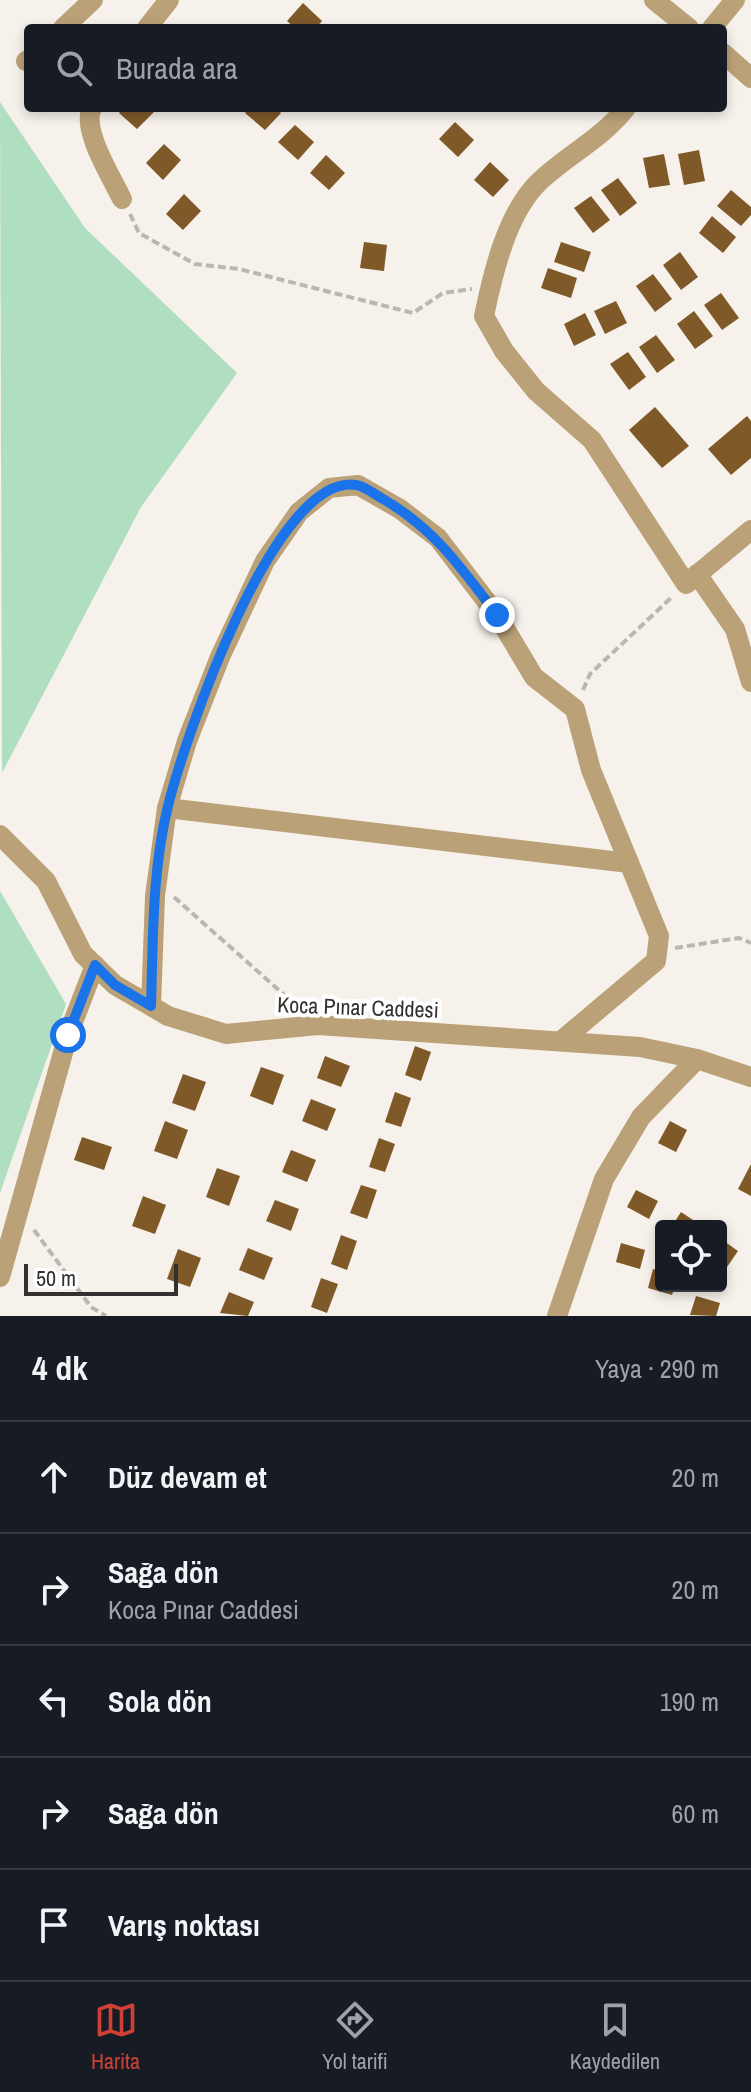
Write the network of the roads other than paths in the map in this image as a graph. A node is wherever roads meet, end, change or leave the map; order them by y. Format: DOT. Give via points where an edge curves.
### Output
graph roads {
  1 [pos="93,0"];
  2 [pos="169,0"];
  3 [pos="654,0"];
  4 [pos="735,0"];
  5 [pos="67,24"];
  6 [pos="150,24"];
  7 [pos="679,24"];
  8 [pos="715,24"];
  9 [pos="727,57"];
  10 [pos="751,78"];
  11 [pos="90,112"];
  12 [pos="623,112"];
  13 [pos="122,199"];
  14 [pos="751,530"];
  15 [pos="692,579"];
  16 [pos="751,615"];
  17 [pos="735,629"];
  18 [pos="751,682"];
  19 [pos="167,808"];
  20 [pos="0,835"];
  21 [pos="629,863"];
  22 [pos="95,965"];
  23 [pos="151,1006"];
  24 [pos="561,1041"];
  25 [pos="697,1059"];
  26 [pos="751,1077"];
  27 [pos="0,1277"];
  28 [pos="557,1316"];
  1 -- 5 [label="street"];
  2 -- 6 [label="street"];
  3 -- 7 [label="street"];
  4 -- 8 [label="street"];
  9 -- 10 [label="street"];
  11 -- 13 [label="street" via="91,133"];
  12 -- 15 [label="street" via="605,133 539,181 508,229 484,316 536,391 592,440"];
  14 -- 15 [label="street"];
  15 -- 17 [label="street"];
  16 -- 17 [label="street"];
  17 -- 18 [label="street"];
  19 -- 21 [label="street"];
  19 -- 21 [label="street" via="220,657 265,561 299,512 329,488 358,485 438,538 497,615 534,677 575,709 591,770"];
  19 -- 23 [label="street" via="157,882"];
  20 -- 22 [label="street, Koca Pınar Caddesi" via="46,881 83,954"];
  21 -- 24 [label="street" via="659,936 656,961"];
  22 -- 23 [label="street, Koca Pınar Caddesi" via="115,985"];
  22 -- 27 [label="street" via="68,1035"];
  23 -- 24 [label="street, Koca Pınar Caddesi" via="226,1034 318,1025"];
  24 -- 25 [label="street, Koca Pınar Caddesi" via="640,1047"];
  25 -- 26 [label="street, Koca Pınar Caddesi"];
  25 -- 28 [label="street" via="641,1117 604,1179"];
}
